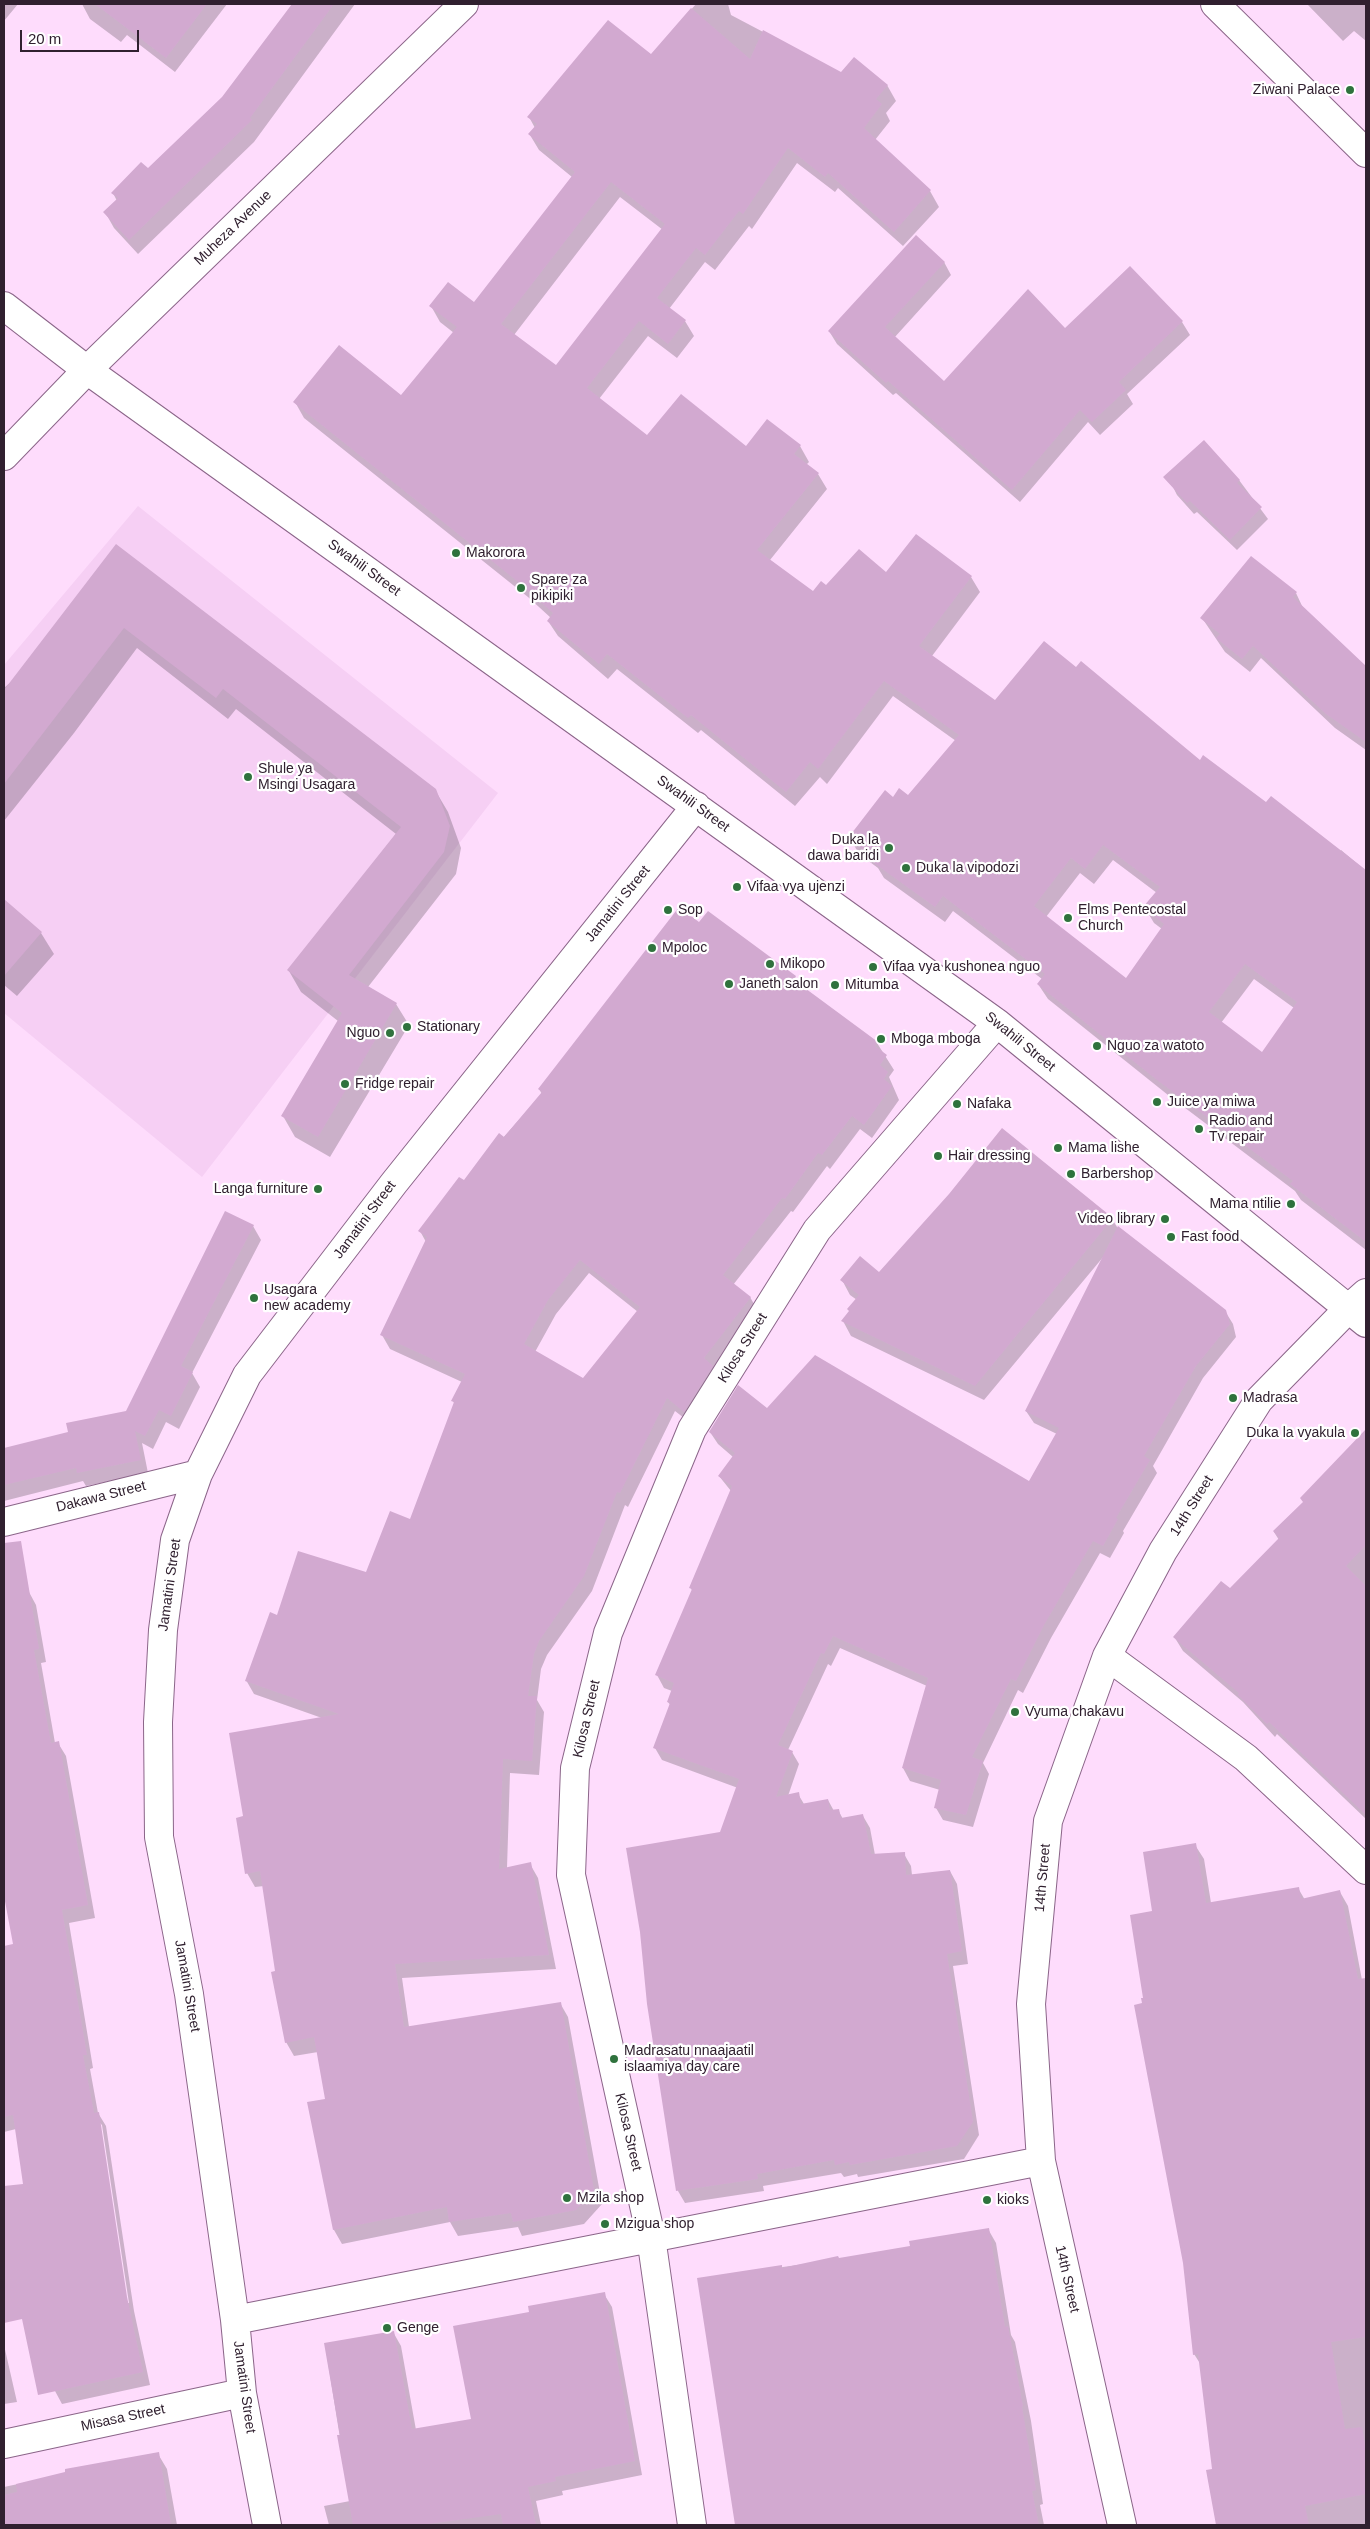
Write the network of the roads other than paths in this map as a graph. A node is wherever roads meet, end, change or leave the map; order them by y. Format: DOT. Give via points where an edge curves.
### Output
graph roads {
  1 [pos="464,4"];
  2 [pos="1215,4"];
  3 [pos="1366,152"];
  4 [pos="4,306"];
  5 [pos="87,370"];
  6 [pos="4,456"];
  7 [pos="696,806"];
  8 [pos="997,1023"];
  9 [pos="1360,1308"];
  10 [pos="198,1474"];
  11 [pos="4,1522"];
  12 [pos="1107,1656"];
  13 [pos="1366,1870"];
  14 [pos="1041,2161"];
  15 [pos="651,2237"];
  16 [pos="235,2320"];
  17 [pos="242,2394"];
  18 [pos="4,2444"];
  19 [pos="267,2525"];
  20 [pos="692,2525"];
  21 [pos="1122,2525"];
  1 -- 5 [label="street, Muheza Avenue"];
  2 -- 3 [label="street"];
  4 -- 5 [label="street, Swahili Street"];
  5 -- 6 [label="street, Muheza Avenue"];
  5 -- 7 [label="street, Swahili Street"];
  7 -- 8 [label="street, Swahili Street"];
  7 -- 10 [label="street, Jamatini Street" via="394,1182 247,1375"];
  8 -- 9 [label="street, Swahili Street"];
  8 -- 15 [label="street, Kilosa Street" via="817,1230 692,1429 608,1633 576,1768 571,1875"];
  9 -- 12 [label="street, 14th Street" via="1259,1400 1163,1551"];
  10 -- 11 [label="street, Dakawa Street"];
  10 -- 16 [label="street, Jamatini Street" via="175,1540 163,1630 158,1722 159,1836 189,1994"];
  12 -- 13 [label="street" via="1246,1758"];
  12 -- 14 [label="street, 14th Street" via="1048,1821 1031,2004"];
  14 -- 15 [label="street"];
  14 -- 21 [label="street, 14th Street"];
  15 -- 16 [label="street"];
  15 -- 20 [label="street, Kilosa Street"];
  16 -- 17 [label="street, Jamatini Street"];
  17 -- 18 [label="street, Misasa Street"];
  17 -- 19 [label="street, Jamatini Street"];
}
